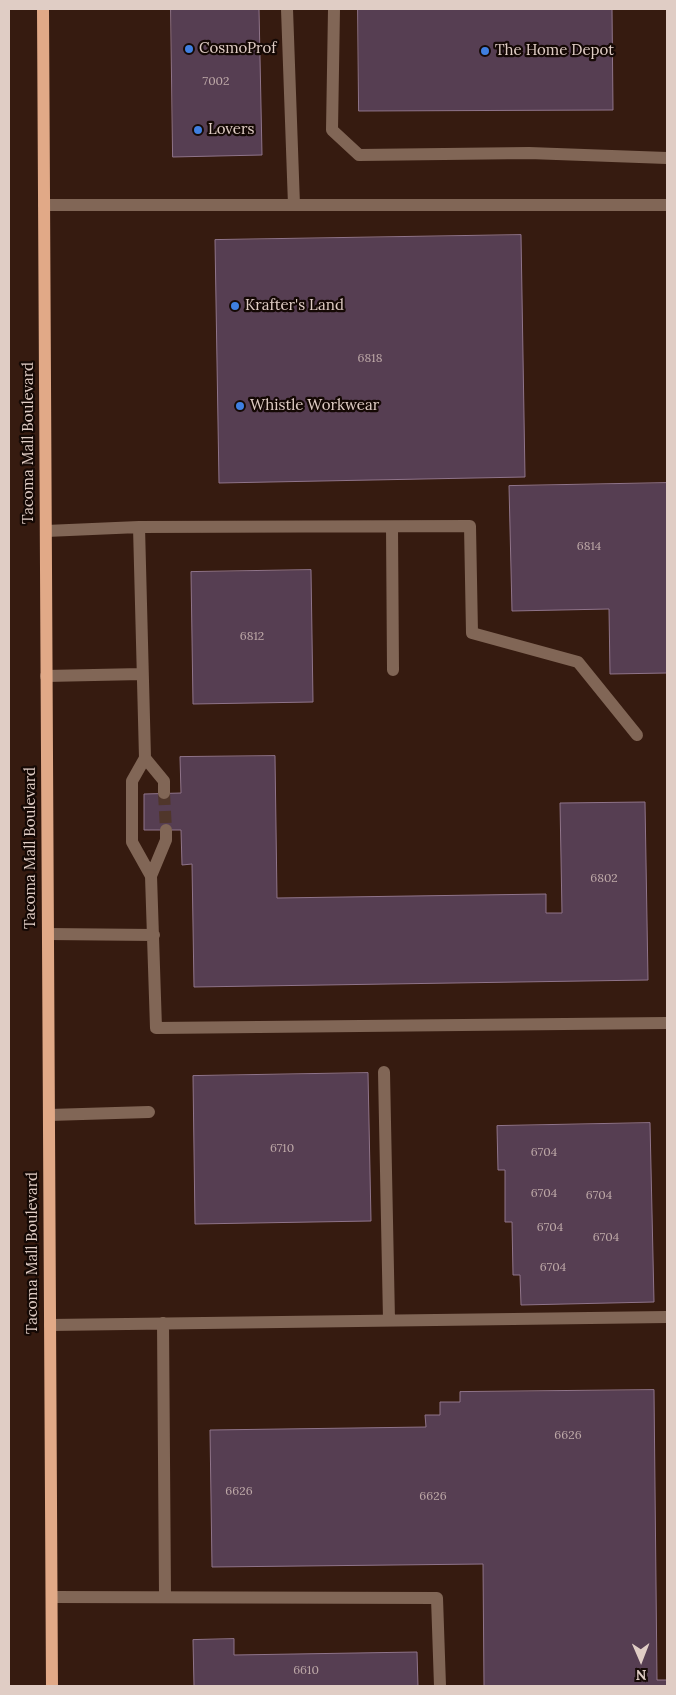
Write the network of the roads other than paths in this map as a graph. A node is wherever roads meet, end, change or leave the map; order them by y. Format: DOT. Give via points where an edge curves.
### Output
graph roads {
  1 [pos="43,9"];
  2 [pos="287,9"];
  3 [pos="334,9"];
  4 [pos="667,158"];
  5 [pos="44,205"];
  6 [pos="294,205"];
  7 [pos="667,205"];
  8 [pos="139,527"];
  9 [pos="392,527"];
  10 [pos="46,531"];
  11 [pos="393,670"];
  12 [pos="142,674"];
  13 [pos="46,676"];
  14 [pos="637,735"];
  15 [pos="144,758"];
  16 [pos="164,793"];
  17 [pos="166,830"];
  18 [pos="150,876"];
  19 [pos="48,934"];
  20 [pos="154,935"];
  21 [pos="667,1023"];
  22 [pos="384,1072"];
  23 [pos="149,1112"];
  24 [pos="49,1115"];
  25 [pos="667,1317"];
  26 [pos="390,1320"];
  27 [pos="163,1323"];
  28 [pos="50,1325"];
  29 [pos="165,1596"];
  30 [pos="52,1597"];
  31 [pos="52,1686"];
  32 [pos="440,1686"];
  1 -- 5 [label="main road, Tacoma Mall Boulevard"];
  2 -- 6 [label="lane"];
  3 -- 4 [label="lane" via="332,130 359,155 529,153"];
  5 -- 6 [label="lane"];
  5 -- 10 [label="main road, Tacoma Mall Boulevard"];
  6 -- 7 [label="lane"];
  8 -- 9 [label="lane"];
  8 -- 10 [label="lane"];
  8 -- 12 [label="lane"];
  9 -- 11 [label="lane"];
  9 -- 14 [label="lane" via="470,526 472,633 578,662"];
  10 -- 13 [label="main road, Tacoma Mall Boulevard"];
  12 -- 13 [label="lane"];
  12 -- 15 [label="lane"];
  13 -- 19 [label="main road, Tacoma Mall Boulevard"];
  15 -- 16 [label="lane" via="164,781"];
  15 -- 18 [label="lane" via="132,781 132,842"];
  17 -- 18 [label="lane" via="166,840"];
  18 -- 20 [label="lane"];
  19 -- 20 [label="lane"];
  19 -- 24 [label="main road, Tacoma Mall Boulevard"];
  20 -- 21 [label="lane" via="156,1028"];
  22 -- 26 [label="lane"];
  23 -- 24 [label="lane"];
  24 -- 28 [label="main road, Tacoma Mall Boulevard"];
  25 -- 26 [label="lane"];
  26 -- 27 [label="lane"];
  27 -- 28 [label="lane"];
  27 -- 29 [label="lane"];
  28 -- 30 [label="main road, Tacoma Mall Boulevard"];
  29 -- 30 [label="lane"];
  29 -- 32 [label="lane" via="437,1598"];
  30 -- 31 [label="main road, Tacoma Mall Boulevard"];
}
